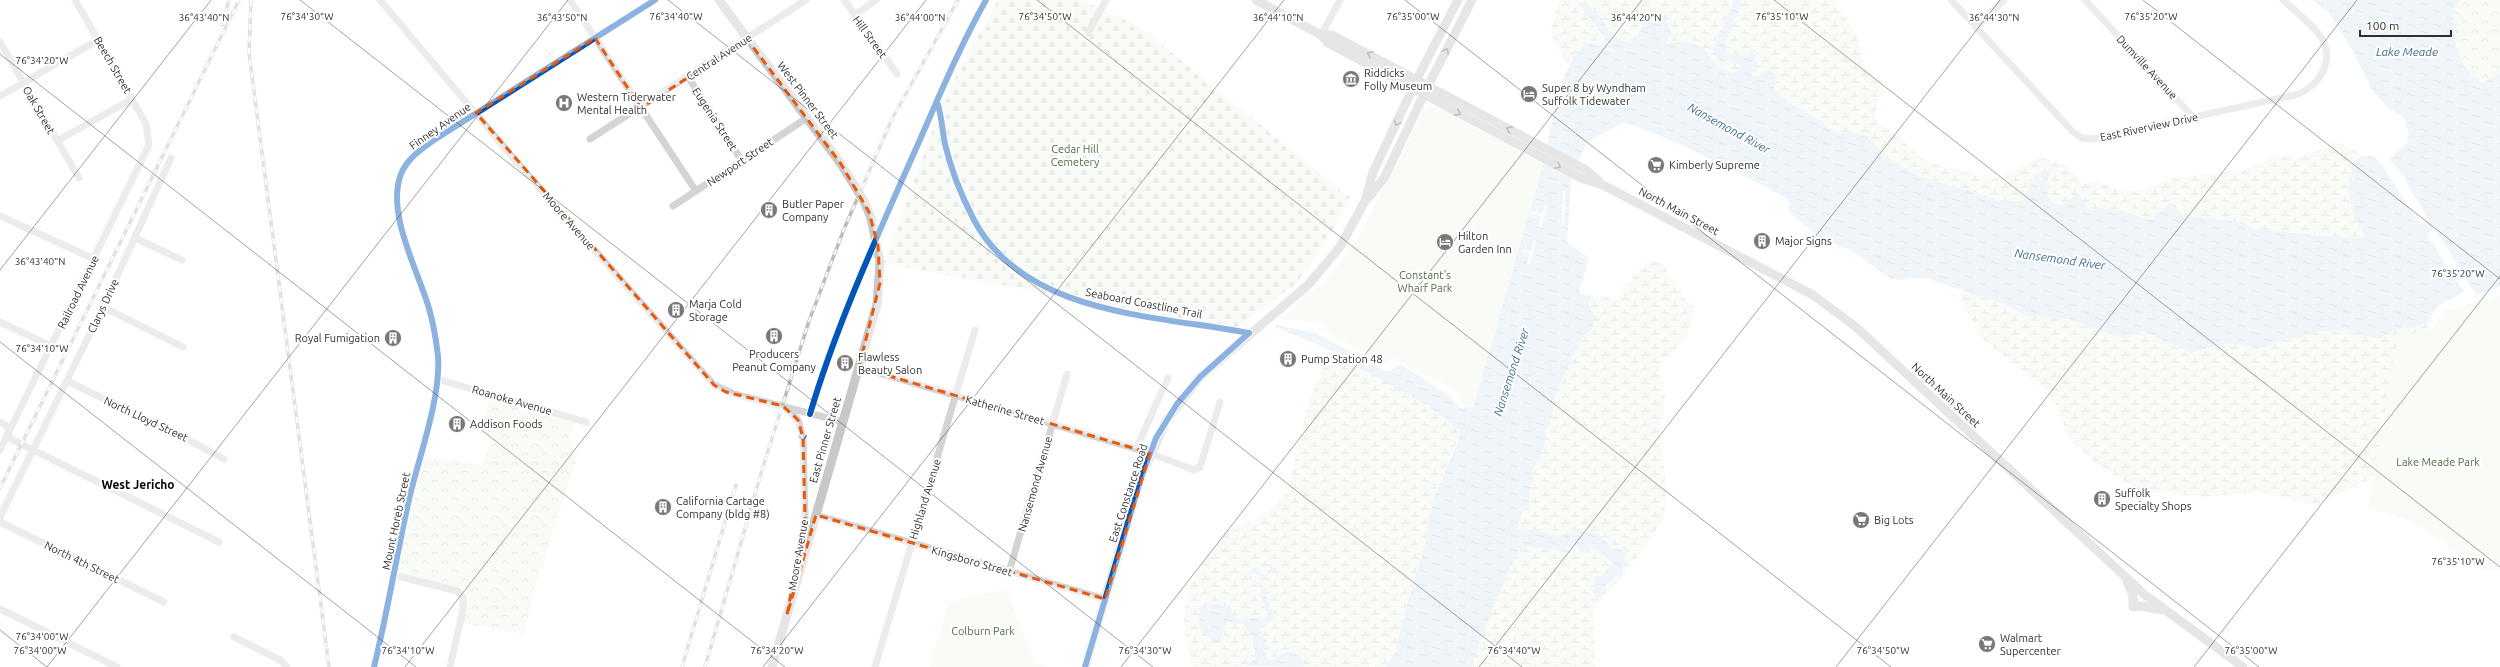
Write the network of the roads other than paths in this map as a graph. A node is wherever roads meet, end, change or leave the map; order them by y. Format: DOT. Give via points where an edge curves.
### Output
graph roads {
  1 [pos="75,0"];
  2 [pos="380,0"];
  3 [pos="570,0"];
  4 [pos="654,0"];
  5 [pos="719,0"];
  6 [pos="806,0"];
  7 [pos="844,0"];
  8 [pos="876,0"];
  9 [pos="1106,0"];
  10 [pos="1256,0"];
  11 [pos="1340,0"];
  12 [pos="1458,0"];
  13 [pos="1472,0"];
  14 [pos="1951,0"];
  15 [pos="2004,0"];
  16 [pos="2085,0"];
  17 [pos="2282,0"];
  18 [pos="854,15"];
  19 [pos="1976,27"];
  20 [pos="1088,33"];
  21 [pos="1321,34"];
  22 [pos="595,38"];
  23 [pos="748,39"];
  24 [pos="98,40"];
  25 [pos="0,42"];
  26 [pos="897,74"];
  27 [pos="688,77"];
  28 [pos="1417,79"];
  29 [pos="24,83"];
  30 [pos="1413,89"];
  31 [pos="1426,90"];
  32 [pos="0,96"];
  33 [pos="132,99"];
  34 [pos="641,108"];
  35 [pos="476,113"];
  36 [pos="2193,117"];
  37 [pos="806,118"];
  38 [pos="149,132"];
  39 [pos="590,139"];
  40 [pos="57,141"];
  41 [pos="171,158"];
  42 [pos="742,161"];
  43 [pos="79,178"];
  44 [pos="696,191"];
  45 [pos="1365,201"];
  46 [pos="673,206"];
  47 [pos="0,216"];
  48 [pos="871,218"];
  49 [pos="135,238"];
  50 [pos="94,259"];
  51 [pos="182,260"];
  52 [pos="103,307"];
  53 [pos="0,322"];
  54 [pos="975,330"];
  55 [pos="51,346"];
  56 [pos="183,347"];
  57 [pos="860,366"];
  58 [pos="1067,374"];
  59 [pos="1168,378"];
  60 [pos="437,379"];
  61 [pos="67,381"];
  62 [pos="956,396"];
  63 [pos="1220,402"];
  64 [pos="783,406"];
  65 [pos="0,422"];
  66 [pos="586,422"];
  67 [pos="843,422"];
  68 [pos="1052,424"];
  69 [pos="8,434"];
  70 [pos="1136,449"];
  71 [pos="0,450"];
  72 [pos="34,450"];
  73 [pos="1150,453"];
  74 [pos="224,458"];
  75 [pos="816,515"];
  76 [pos="0,517"];
  77 [pos="0,522"];
  78 [pos="219,542"];
  79 [pos="912,543"];
  80 [pos="1009,572"];
  81 [pos="394,575"];
  82 [pos="2124,575"];
  83 [pos="1105,599"];
  84 [pos="164,602"];
  85 [pos="0,609"];
  86 [pos="2165,611"];
  87 [pos="787,615"];
  88 [pos="234,637"];
  89 [pos="115,666"];
  90 [pos="287,667"];
  91 [pos="374,667"];
  92 [pos="450,667"];
  93 [pos="772,667"];
  94 [pos="876,667"];
  95 [pos="1085,667"];
  96 [pos="2243,667"];
  1 -- 24 [label="street, Beech Street"];
  2 -- 35 [label="street, Moore Avenue"];
  3 -- 22 [label="street"];
  4 -- 22 [label="street, Finney Avenue"];
  5 -- 23 [label="main road, West Pinner Street"];
  6 -- 23 [label="street, Central Avenue"];
  7 -- 18 [label="street, Hill Street"];
  8 -- 18 [label="street"];
  9 -- 20 [label="street"];
  10 -- 21 [label="main road, North Main Street"];
  11 -- 21 [label="street"];
  12 -- 28 [label="main road, East Constance Road"];
  31 -- 13 [label="main road, East Constance Road, one-way"];
  14 -- 19 [label="street, East Riverview Drive"];
  15 -- 19 [label="street"];
  16 -- 36 [label="street, Dumville Avenue"];
  17 -- 36 [label="street, East Riverview Drive" via="2318,32 2326,50 2326,64 2321,78 2303,92"];
  18 -- 26 [label="street, Hill Street"];
  19 -- 36 [label="street, East Riverview Drive" via="2072,131 2082,138 2093,139"];
  28 -- 21 [label="main road, North Main Street, one-way" via="1332,35"];
  21 -- 30 [label="main road, North Main Street" via="1328,43"];
  22 -- 34 [label="street"];
  22 -- 35 [label="street, Finney Avenue"];
  23 -- 27 [label="street, Central Avenue"];
  23 -- 37 [label="main road, West Pinner Street"];
  24 -- 29 [label="street"];
  24 -- 33 [label="street, Beech Street"];
  25 -- 29 [label="street, Oak Street"];
  27 -- 34 [label="street, Central Avenue"];
  27 -- 42 [label="street, Eugenia Street"];
  28 -- 30 [label="main road, East Constance Road"];
  28 -- 31 [label="main road, North Main Street"];
  29 -- 32 [label="street"];
  29 -- 40 [label="street, Oak Street"];
  30 -- 31 [label="main road, North Main Street"];
  30 -- 45 [label="main road, East Constance Road, one-way" via="1373,172"];
  31 -- 45 [label="main road, East Constance Road" via="1384,178"];
  31 -- 82 [label="main road, North Main Street" via="1813,295 1838,312"];
  33 -- 38 [label="street, Beech Street"];
  33 -- 40 [label="street"];
  34 -- 39 [label="street, Central Avenue"];
  34 -- 44 [label="street"];
  35 -- 60 [label="street, Finney Avenue" via="434,140 410,160 401,173 397,191 398,209 405,237 429,307 438,356"];
  35 -- 64 [label="street, Moore Avenue" via="714,385 726,392"];
  37 -- 42 [label="street, Newport Street"];
  37 -- 48 [label="main road, West Pinner Street, bridge" via="841,164 859,192"];
  38 -- 50 [label="street, Railroad Avenue" via="146,154"];
  40 -- 43 [label="street, Oak Street"];
  41 -- 49 [label="street, Clarys Drive"];
  42 -- 44 [label="street, Newport Street"];
  44 -- 46 [label="street, Newport Street"];
  45 -- 73 [label="main road, East Constance Road" via="1344,240 1319,273 1214,363 1189,389 1166,421"];
  47 -- 50 [label="street"];
  48 -- 57 [label="main road, East Pinner Street" via="880,262 877,304"];
  49 -- 51 [label="street"];
  49 -- 52 [label="street, Clarys Drive"];
  50 -- 55 [label="street, Railroad Avenue"];
  52 -- 56 [label="street"];
  52 -- 61 [label="street, Clarys Drive"];
  53 -- 55 [label="street"];
  54 -- 62 [label="street, Highland Avenue"];
  55 -- 69 [label="street, Railroad Avenue"];
  57 -- 62 [label="street, Katherine Street"];
  57 -- 67 [label="main road, East Pinner Street"];
  58 -- 68 [label="street, Nansemond Avenue"];
  59 -- 70 [label="street"];
  60 -- 66 [label="street, Roanoke Avenue"];
  60 -- 81 [label="street, Mount Horeb Street"];
  61 -- 72 [label="street, Clarys Drive"];
  61 -- 74 [label="street, North Lloyd Street"];
  62 -- 68 [label="street, Katherine Street"];
  62 -- 79 [label="street, Highland Avenue"];
  63 -- 73 [label="street, Katherine Street" via="1208,444 1197,469"];
  64 -- 67 [label="street, Moore Avenue"];
  64 -- 87 [label="street, Moore Avenue, one-way" via="798,420 803,432 805,477 804,533"];
  65 -- 69 [label="street" via="8,427"];
  67 -- 75 [label="main road, East Pinner Street"];
  68 -- 70 [label="street, Katherine Street"];
  68 -- 80 [label="street, Nansemond Avenue"];
  69 -- 71 [label="street, Railroad Avenue"];
  69 -- 72 [label="street" via="11,439"];
  70 -- 73 [label="street, Katherine Street"];
  72 -- 76 [label="street, Clarys Drive"];
  72 -- 78 [label="street"];
  73 -- 83 [label="main road, East Constance Road"];
  75 -- 79 [label="street, Kingsboro Street"];
  75 -- 87 [label="main road, East Pinner Street"];
  77 -- 84 [label="street, North 4th Street"];
  79 -- 80 [label="street, Kingsboro Street"];
  79 -- 94 [label="street, Highland Avenue"];
  80 -- 83 [label="street, Kingsboro Street"];
  81 -- 91 [label="street, Mount Horeb Street"];
  81 -- 92 [label="street" via="457,591 463,597 463,612"];
  82 -- 86 [label="main road, North Main Street"];
  82 -- 86 [label="main road" via="2133,596 2133,607"];
  83 -- 95 [label="main road, East Constance Road"];
  85 -- 89 [label="street"];
  86 -- 96 [label="main road, North Main Street"];
  87 -- 93 [label="main road, East Pinner Street"];
  88 -- 90 [label="street" via="280,660"];
}
